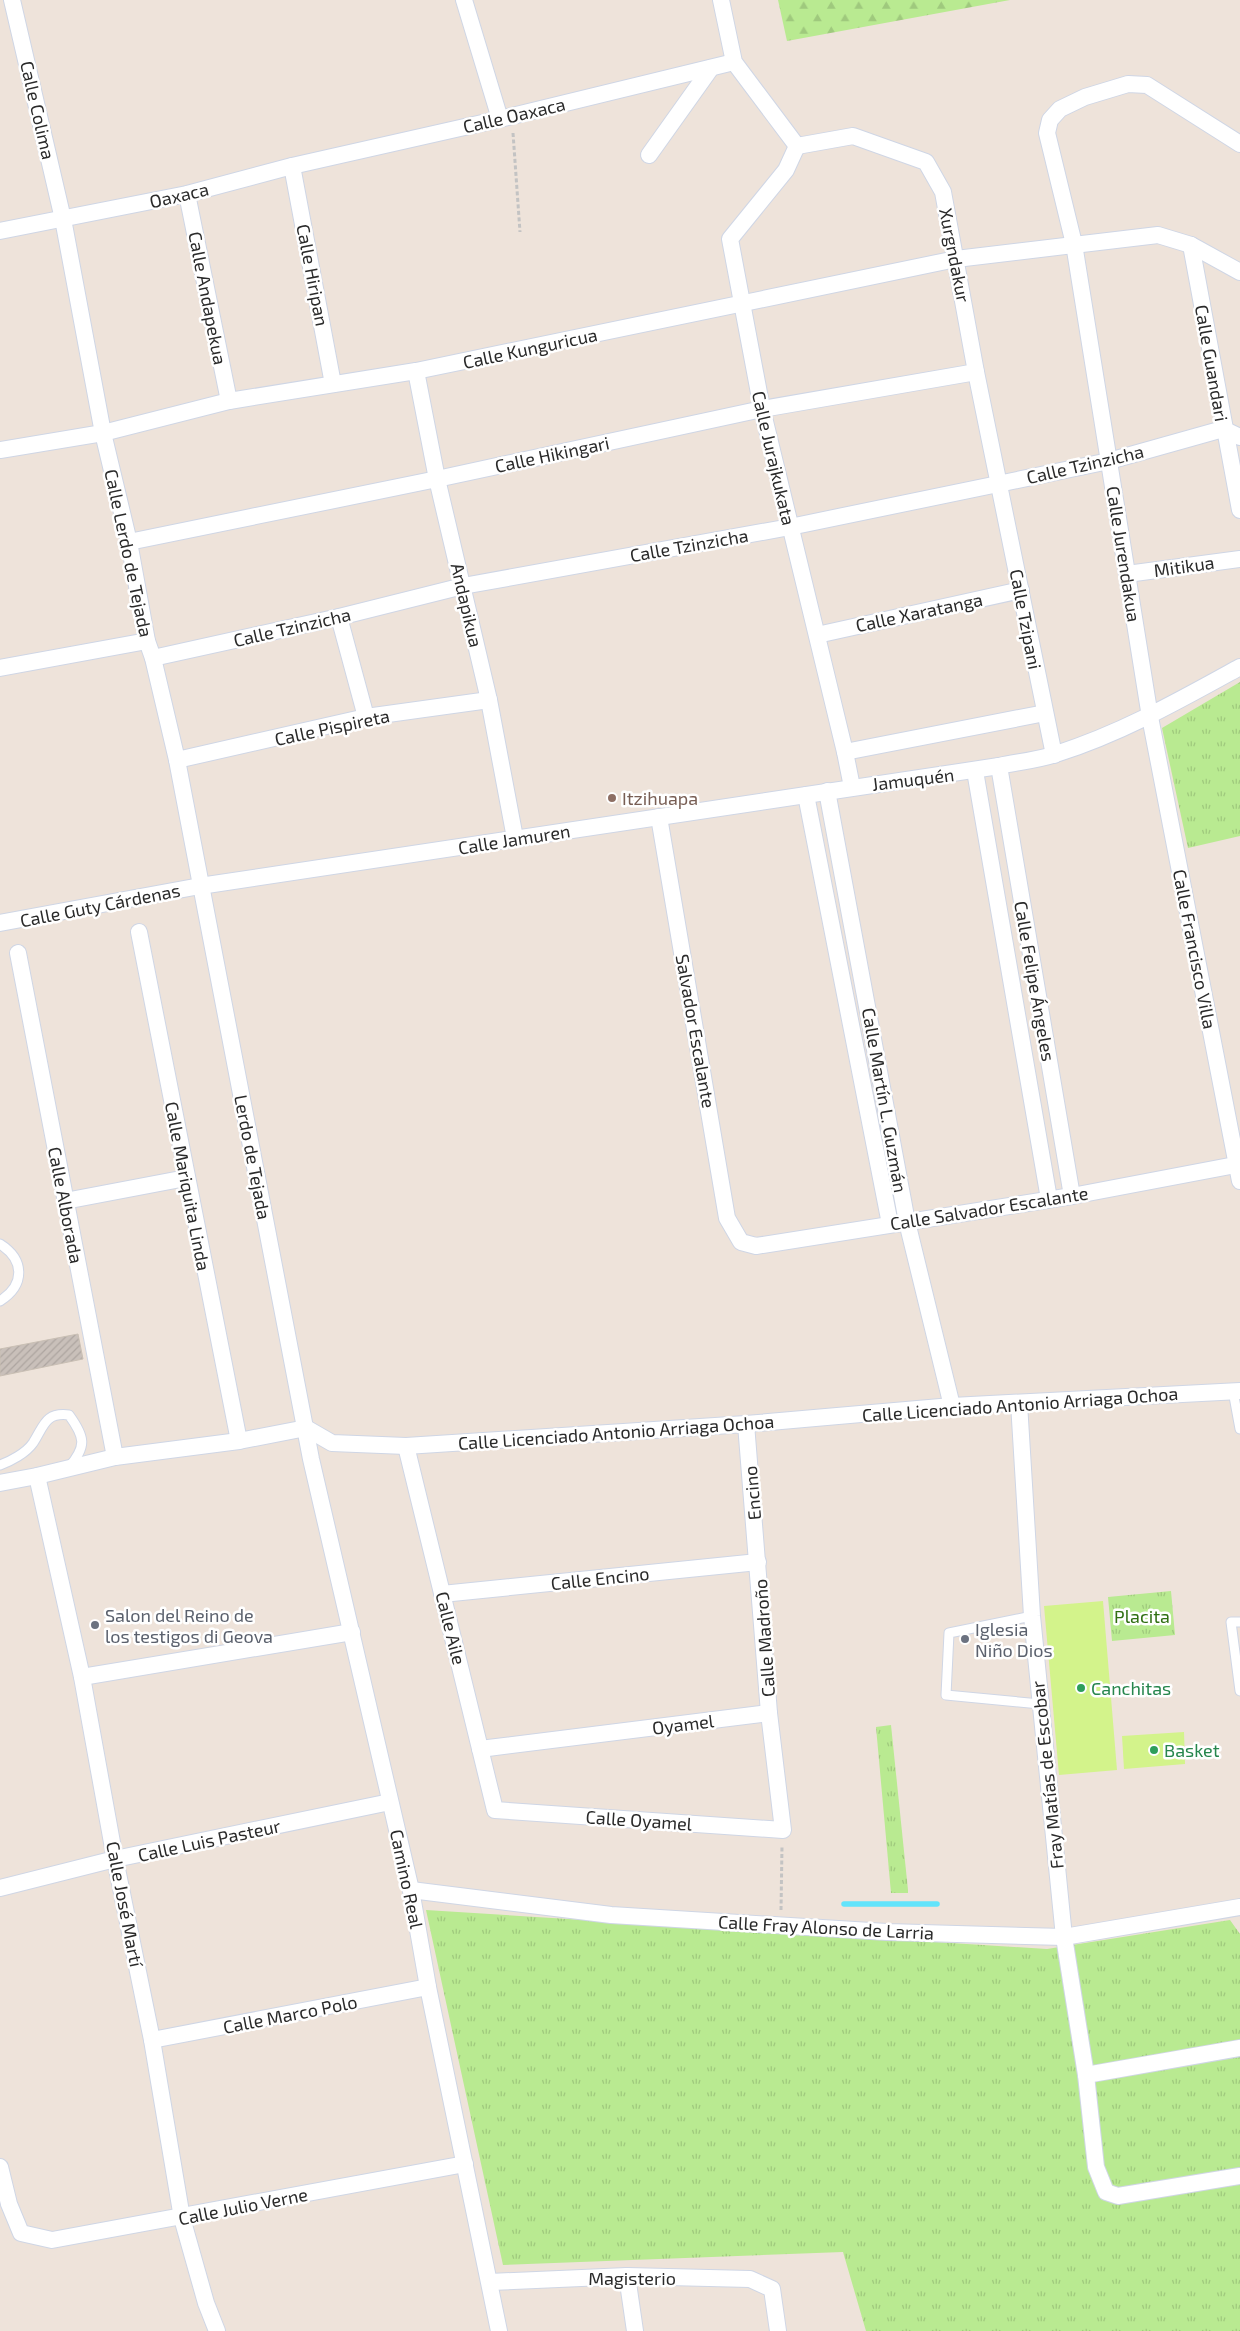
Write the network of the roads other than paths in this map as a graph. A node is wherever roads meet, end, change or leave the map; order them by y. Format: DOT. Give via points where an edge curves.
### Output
graph roads {
  1 [pos="12,0"];
  2 [pos="464,0"];
  3 [pos="721,0"];
  4 [pos="734,62"];
  5 [pos="710,68"];
  6 [pos="506,118"];
  7 [pos="1240,144"];
  8 [pos="797,146"];
  9 [pos="649,155"];
  10 [pos="292,166"];
  11 [pos="187,194"];
  12 [pos="63,219"];
  13 [pos="0,231"];
  14 [pos="1074,244"];
  15 [pos="1191,245"];
  16 [pos="956,259"];
  17 [pos="1240,272"];
  18 [pos="741,304"];
  19 [pos="416,371"];
  20 [pos="976,372"];
  21 [pos="334,384"];
  22 [pos="229,401"];
  23 [pos="762,409"];
  24 [pos="1223,429"];
  25 [pos="103,433"];
  26 [pos="1240,437"];
  27 [pos="0,450"];
  28 [pos="1109,461"];
  29 [pos="437,480"];
  30 [pos="999,484"];
  31 [pos="1240,510"];
  32 [pos="790,527"];
  33 [pos="129,542"];
  34 [pos="1240,559"];
  35 [pos="1127,574"];
  36 [pos="463,586"];
  37 [pos="1021,590"];
  38 [pos="339,617"];
  39 [pos="817,634"];
  40 [pos="147,642"];
  41 [pos="153,658"];
  42 [pos="1240,667"];
  43 [pos="0,668"];
  44 [pos="488,700"];
  45 [pos="1045,712"];
  46 [pos="1150,717"];
  47 [pos="366,718"];
  48 [pos="845,752"];
  49 [pos="1054,755"];
  50 [pos="177,760"];
  51 [pos="1000,766"];
  52 [pos="974,771"];
  53 [pos="852,787"];
  54 [pos="827,791"];
  55 [pos="806,794"];
  56 [pos="659,817"];
  57 [pos="514,838"];
  58 [pos="200,886"];
  59 [pos="0,923"];
  60 [pos="139,932"];
  61 [pos="18,954"];
  62 [pos="1034,972"];
  63 [pos="1010,975"];
  64 [pos="868,1007"];
  65 [pos="847,1009"];
  66 [pos="1238,1164"];
  67 [pos="186,1178"];
  68 [pos="1240,1181"];
  69 [pos="1072,1196"];
  70 [pos="1050,1200"];
  71 [pos="66,1201"];
  72 [pos="907,1222"];
  73 [pos="890,1224"];
  74 [pos="741,1242"];
  75 [pos="0,1244"];
  76 [pos="0,1301"];
  77 [pos="1236,1391"];
  78 [pos="1019,1403"];
  79 [pos="952,1406"];
  80 [pos="746,1424"];
  81 [pos="306,1428"];
  82 [pos="1240,1429"];
  83 [pos="239,1440"];
  84 [pos="406,1446"];
  85 [pos="115,1457"];
  86 [pos="0,1465"];
  87 [pos="67,1469"];
  88 [pos="37,1476"];
  89 [pos="0,1483"];
  90 [pos="758,1562"];
  91 [pos="442,1594"];
  92 [pos="1032,1616"];
  93 [pos="1240,1622"];
  94 [pos="352,1632"];
  95 [pos="82,1677"];
  96 [pos="1240,1690"];
  97 [pos="1040,1704"];
  98 [pos="769,1713"];
  99 [pos="480,1749"];
  100 [pos="390,1802"];
  101 [pos="495,1810"];
  102 [pos="115,1859"];
  103 [pos="0,1888"];
  104 [pos="410,1890"];
  105 [pos="1240,1907"];
  106 [pos="1064,1937"];
  107 [pos="428,1987"];
  108 [pos="152,2040"];
  109 [pos="1240,2048"];
  110 [pos="1086,2076"];
  111 [pos="465,2164"];
  112 [pos="0,2167"];
  113 [pos="1240,2176"];
  114 [pos="182,2218"];
  115 [pos="628,2276"];
  116 [pos="490,2282"];
  117 [pos="217,2331"];
  118 [pos="499,2331"];
  119 [pos="635,2331"];
  120 [pos="778,2331"];
  1 -- 12 [label="street, Calle Colima"];
  2 -- 6 [label="street"];
  3 -- 4 [label="street"];
  4 -- 5 [label="street, Calle Oaxaca"];
  4 -- 8 [label="street"];
  5 -- 6 [label="street, Calle Oaxaca"];
  5 -- 9 [label="street"];
  6 -- 10 [label="street, Calle Oaxaca"];
  7 -- 14 [label="street, Calle Jurendakua" via="1147,85 1128,84 1085,97 1060,109 1050,120 1047,133"];
  8 -- 16 [label="street, Xurgndakur" via="854,136 926,162 943,192"];
  8 -- 18 [label="street, Calle Jurajkukata" via="786,170 730,239"];
  10 -- 11 [label="street, Oaxaca"];
  10 -- 21 [label="street, Calle Hiripan"];
  11 -- 12 [label="street, Oaxaca"];
  11 -- 22 [label="street, Calle Andapekua"];
  12 -- 13 [label="street, Oaxaca"];
  12 -- 25 [label="street, Calle Lerdo de Tejada"];
  14 -- 15 [label="street, Calle Kunguricua" via="1158,235"];
  14 -- 16 [label="street, Calle Kunguricua"];
  14 -- 28 [label="street, Calle Jurendakua"];
  15 -- 17 [label="street, Calle Kunguricua"];
  15 -- 24 [label="street, Calle Guandari"];
  16 -- 18 [label="street, Calle Kunguricua"];
  16 -- 20 [label="street, Xurgndakur"];
  18 -- 19 [label="street, Calle Kunguricua"];
  18 -- 23 [label="street, Calle Jurajkukata"];
  19 -- 21 [label="street, Calle Kunguricua"];
  19 -- 29 [label="street, Andapikua"];
  20 -- 23 [label="street, Calle Hikingari"];
  20 -- 30 [label="street, Xurgndakur"];
  21 -- 22 [label="street, Calle Kunguricua"];
  22 -- 25 [label="street, Calle Kunguricua"];
  23 -- 29 [label="street, Calle Hikingari"];
  23 -- 32 [label="street, Calle Jurajkukata"];
  24 -- 26 [label="street"];
  24 -- 28 [label="street, Calle Tzinzicha"];
  24 -- 31 [label="street, Calle Guandari"];
  25 -- 27 [label="street, Calle Kunguricua"];
  25 -- 33 [label="street, Calle Lerdo de Tejada"];
  28 -- 30 [label="street, Calle Tzinzicha"];
  28 -- 35 [label="street, Calle Jurendakua"];
  29 -- 33 [label="street, Calle Hikingari"];
  29 -- 36 [label="street, Andapikua"];
  30 -- 32 [label="street, Calle Tzinzicha"];
  30 -- 37 [label="street, Calle Tzipani"];
  32 -- 36 [label="street, Calle Tzinzicha"];
  32 -- 39 [label="street, Calle Jurajkukata"];
  33 -- 40 [label="street, Calle Lerdo de Tejada"];
  34 -- 35 [label="street, Mitikua"];
  35 -- 46 [label="street, Calle Jurendakua"];
  36 -- 38 [label="street, Calle Tzinzicha"];
  36 -- 44 [label="street, Andapikua"];
  37 -- 39 [label="street, Calle Xaratanga"];
  37 -- 45 [label="street, Calle Tzipani"];
  38 -- 41 [label="street, Calle Tzinzicha"];
  38 -- 47 [label="street"];
  39 -- 48 [label="street, Calle Jurajkukata"];
  40 -- 41 [label="street, Calle Lerdo de Tejada"];
  40 -- 43 [label="street"];
  41 -- 50 [label="street, Calle Lerdo de Tejada"];
  42 -- 46 [label="street, Jamuquén"];
  44 -- 47 [label="street, Calle Pispireta"];
  44 -- 57 [label="street, Andapikua"];
  45 -- 48 [label="street"];
  45 -- 49 [label="street, Calle Tzipani"];
  46 -- 49 [label="street, Jamuquén"];
  46 -- 66 [label="street, Calle Francisco Villa"];
  47 -- 50 [label="street, Calle Pispireta"];
  48 -- 53 [label="street, Calle Jurajkukata"];
  49 -- 51 [label="street, Jamuquén"];
  50 -- 58 [label="street, Calle Lerdo de Tejada"];
  51 -- 52 [label="street, Jamuquén"];
  51 -- 62 [label="street, Calle Felipe Ángeles"];
  52 -- 53 [label="street, Jamuquén"];
  52 -- 63 [label="street, Calle Felipe Ángeles"];
  53 -- 54 [label="street, Jamuquén"];
  54 -- 55 [label="street, Calle Jamuren"];
  54 -- 64 [label="street, Calle Martín L. Guzmán"];
  55 -- 56 [label="street, Calle Jamuren"];
  55 -- 65 [label="street, Calle Martín L. Guzmán"];
  56 -- 57 [label="street, Calle Jamuren"];
  56 -- 74 [label="street, Salvador Escalante" via="727,1218"];
  57 -- 58 [label="street, Calle Jamuren"];
  58 -- 59 [label="street, Calle Guty Cárdenas"];
  58 -- 81 [label="street, Lerdo de Tejada"];
  60 -- 67 [label="street, Calle Mariquita Linda"];
  61 -- 71 [label="street, Calle Alborada"];
  62 -- 63 [label="street"];
  62 -- 69 [label="street, Calle Felipe Ángeles"];
  63 -- 70 [label="street, Calle Felipe Ángeles"];
  64 -- 65 [label="street"];
  64 -- 72 [label="street, Calle Martín L. Guzmán"];
  65 -- 73 [label="street, Calle Martín L. Guzmán"];
  66 -- 68 [label="street, Calle Francisco Villa"];
  66 -- 69 [label="street, Calle Salvador Escalante"];
  67 -- 71 [label="street"];
  67 -- 83 [label="street, Calle Mariquita Linda"];
  69 -- 70 [label="street, Calle Salvador Escalante"];
  70 -- 72 [label="street, Calle Salvador Escalante"];
  71 -- 85 [label="street, Calle Alborada"];
  72 -- 73 [label="street, Calle Salvador Escalante"];
  72 -- 79 [label="street, Calle Martín L. Guzmán"];
  73 -- 74 [label="street, Calle Salvador Escalante" via="756,1246"];
  75 -- 76 [label="lane" via="10,1250 17,1261 19,1273 16,1286"];
  77 -- 78 [label="street, Calle Licenciado Antonio Arriaga Ochoa"];
  77 -- 82 [label="lane"];
  78 -- 79 [label="street, Calle Licenciado Antonio Arriaga Ochoa"];
  78 -- 92 [label="street, Fray Matías de Escobar"];
  79 -- 80 [label="street, Calle Licenciado Antonio Arriaga Ochoa"];
  80 -- 84 [label="street, Calle Licenciado Antonio Arriaga Ochoa"];
  80 -- 90 [label="street, Encino"];
  81 -- 83 [label="street"];
  81 -- 84 [label="street, Calle Licenciado Antonio Arriaga Ochoa" via="332,1443"];
  81 -- 94 [label="street, Camino Real"];
  83 -- 85 [label="street"];
  84 -- 91 [label="street, Calle Aile"];
  85 -- 87 [label="street"];
  86 -- 87 [label="lane" via="32,1445 39,1430 57,1414 69,1415 78,1427 83,1444 79,1455"];
  87 -- 88 [label="street"];
  88 -- 89 [label="street"];
  88 -- 95 [label="street, Calle José Martí"];
  90 -- 91 [label="street, Calle Encino"];
  90 -- 98 [label="street, Calle Madroño"];
  91 -- 99 [label="street, Calle Aile"];
  92 -- 97 [label="street, Fray Matías de Escobar"];
  92 -- 97 [label="lane" via="949,1633 946,1695"];
  93 -- 96 [label="lane" via="1232,1622"];
  94 -- 95 [label="street"];
  94 -- 100 [label="street, Camino Real"];
  95 -- 102 [label="street, Calle José Martí"];
  97 -- 106 [label="street, Fray Matías de Escobar"];
  98 -- 99 [label="street, Oyamel"];
  98 -- 101 [label="street, Calle Oyamel" via="783,1830"];
  99 -- 101 [label="street, Calle Aile"];
  100 -- 102 [label="street, Calle Luis Pasteur"];
  100 -- 104 [label="street, Camino Real"];
  102 -- 103 [label="street, Calle Luis Pasteur"];
  102 -- 108 [label="street, Calle José Martí"];
  104 -- 106 [label="street, Calle Fray Alonso de Larria" via="612,1915 887,1932"];
  104 -- 107 [label="street, Camino Real"];
  105 -- 106 [label="street, Calle Fray Alonso de Larria"];
  106 -- 110 [label="street, Fray Matías de Escobar"];
  107 -- 108 [label="street, Calle Marco Polo"];
  107 -- 111 [label="street, Camino Real"];
  108 -- 114 [label="street, Calle José Martí"];
  109 -- 110 [label="street"];
  110 -- 113 [label="street, Fray Matías de Escobar" via="1096,2167 1106,2192 1118,2196"];
  111 -- 114 [label="street, Calle Julio Verne"];
  111 -- 116 [label="street, Camino Real"];
  112 -- 114 [label="street, Calle Julio Verne" via="9,2204 21,2233 52,2240"];
  114 -- 117 [label="street, Calle José Martí"];
  115 -- 116 [label="street, Magisterio"];
  115 -- 119 [label="street"];
  115 -- 120 [label="street, Magisterio" via="750,2280 772,2289"];
  116 -- 118 [label="street, Camino Real"];
}
